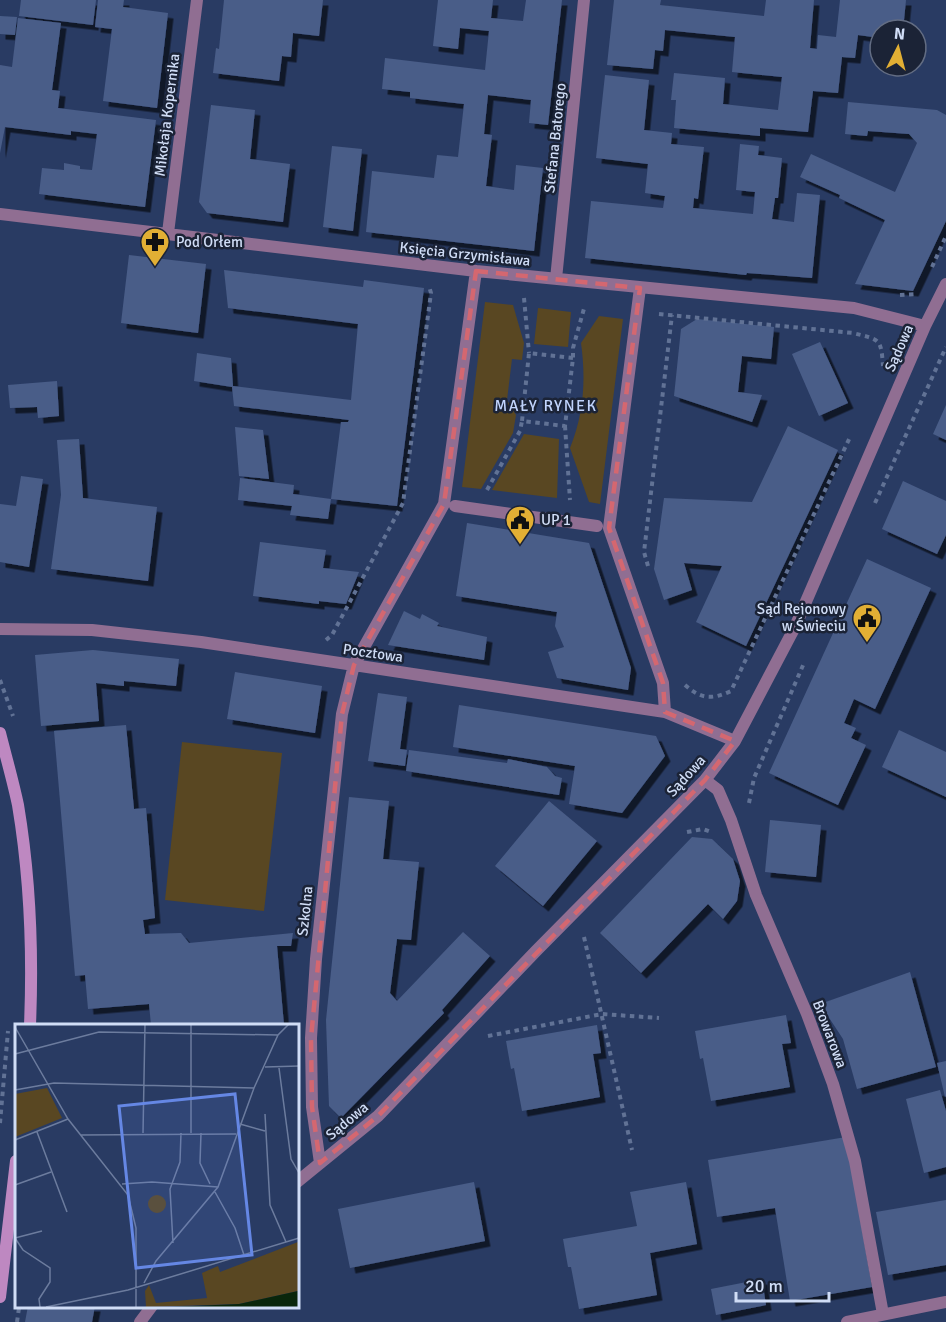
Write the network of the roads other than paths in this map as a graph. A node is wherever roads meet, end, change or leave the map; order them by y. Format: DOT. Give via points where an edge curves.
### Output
graph roads {
  1 [pos="196,0"];
  2 [pos="584,0"];
  3 [pos="0,214"];
  4 [pos="168,233"];
  5 [pos="476,271"];
  6 [pos="556,279"];
  7 [pos="946,284"];
  8 [pos="640,288"];
  9 [pos="925,326"];
  10 [pos="455,506"];
  11 [pos="603,527"];
  12 [pos="0,628"];
  13 [pos="354,665"];
  14 [pos="665,712"];
  15 [pos="0,733"];
  16 [pos="735,741"];
  17 [pos="705,780"];
  18 [pos="30,1024"];
  19 [pos="320,1163"];
  20 [pos="15,1170"];
  21 [pos="298,1181"];
  22 [pos="0,1297"];
  23 [pos="946,1302"];
  24 [pos="151,1307"];
  25 [pos="883,1314"];
  26 [pos="140,1322"];
  27 [pos="847,1322"];
  1 -- 4 [label="street, Mikołaja Kopernika"];
  2 -- 6 [label="street, Stefana Batorego"];
  3 -- 4 [label="street, Księcia Grzymisława"];
  4 -- 5 [label="street, Księcia Grzymisława"];
  5 -- 6 [label="street, Księcia Grzymisława"];
  5 -- 13 [label="street, Szkolna" via="444,504"];
  6 -- 8 [label="street, Księcia Grzymisława"];
  7 -- 9 [label="street, Sądowa"];
  8 -- 9 [label="street, Księcia Grzymisława" via="854,308"];
  8 -- 11 [label="street"];
  9 -- 16 [label="street, Sądowa" via="795,627"];
  10 -- 11 [label="street"];
  11 -- 14 [label="street" via="663,683"];
  12 -- 13 [label="street, Pocztowa" via="92,630"];
  13 -- 14 [label="street, Pocztowa"];
  13 -- 19 [label="street, Szkolna" via="342,714 316,959 312,1107"];
  14 -- 16 [label="street, Pocztowa"];
  15 -- 18 [label="street" via="17,804 27,876"];
  16 -- 17 [label="street, Sądowa"];
  17 -- 19 [label="street, Sądowa" via="378,1116"];
  17 -- 25 [label="street, Browarowa" via="718,790 833,1084 855,1161"];
  19 -- 21 [label="street, Sądowa"];
  20 -- 22 [label="street"];
  23 -- 25 [label="street"];
  24 -- 26 [label="street"];
  25 -- 27 [label="street"];
}
